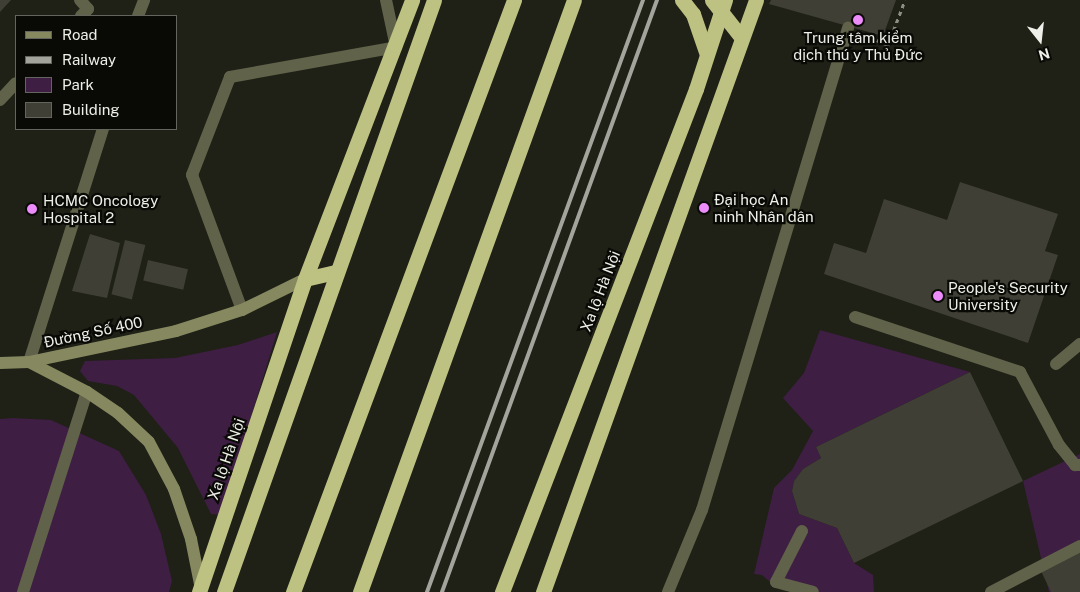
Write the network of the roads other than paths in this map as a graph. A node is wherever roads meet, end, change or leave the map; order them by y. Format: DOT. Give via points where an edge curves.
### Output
graph roads {
  1 [pos="80,0"];
  2 [pos="144,0"];
  3 [pos="386,0"];
  4 [pos="412,0"];
  5 [pos="434,0"];
  6 [pos="514,0"];
  7 [pos="574,0"];
  8 [pos="682,0"];
  9 [pos="756,0"];
  10 [pos="719,4"];
  11 [pos="82,15"];
  12 [pos="138,15"];
  13 [pos="848,28"];
  14 [pos="741,37"];
  15 [pos="396,47"];
  16 [pos="706,52"];
  17 [pos="15,84"];
  18 [pos="0,100"];
  19 [pos="103,130"];
  20 [pos="335,272"];
  21 [pos="305,279"];
  22 [pos="242,310"];
  23 [pos="855,316"];
  24 [pos="1080,344"];
  25 [pos="29,362"];
  26 [pos="0,363"];
  27 [pos="1056,364"];
  28 [pos="87,392"];
  29 [pos="1080,465"];
  30 [pos="802,531"];
  31 [pos="1080,546"];
  32 [pos="201,591"];
  33 [pos="23,592"];
  34 [pos="224,592"];
  35 [pos="293,592"];
  36 [pos="360,592"];
  37 [pos="502,592"];
  38 [pos="543,592"];
  39 [pos="668,592"];
  40 [pos="813,592"];
  41 [pos="991,592"];
  1 -- 11 [label="street" via="88,9"];
  2 -- 12 [label="street"];
  3 -- 15 [label="street"];
  4 -- 15 [label="highway, Xa lộ Hà Nội"];
  5 -- 20 [label="highway"];
  6 -- 35 [label="highway"];
  7 -- 36 [label="highway"];
  8 -- 16 [label="highway" via="693,14"];
  9 -- 14 [label="highway"];
  10 -- 14 [label="highway"];
  10 -- 16 [label="highway, Xa lộ Hà Nội"];
  13 -- 39 [label="street" via="702,510"];
  14 -- 38 [label="highway"];
  15 -- 21 [label="highway, Xa lộ Hà Nội"];
  15 -- 22 [label="street" via="230,77 192,175"];
  16 -- 37 [label="highway, Xa lộ Hà Nội" via="696,89"];
  17 -- 18 [label="street"];
  19 -- 25 [label="street"];
  20 -- 21 [label="highway"];
  20 -- 34 [label="highway"];
  21 -- 22 [label="street, Đường Số 400"];
  21 -- 32 [label="highway, Xa lộ Hà Nội"];
  22 -- 25 [label="street, Đường Số 400" via="176,331"];
  23 -- 29 [label="street" via="1020,372 1058,445 1076,465"];
  24 -- 27 [label="street"];
  25 -- 26 [label="street"];
  25 -- 28 [label="street, Đường Số 400"];
  28 -- 32 [label="street, Đường Số 400" via="118,413 149,442 174,489 190,539"];
  28 -- 33 [label="street"];
  30 -- 40 [label="street" via="776,582"];
  31 -- 41 [label="street"];
}
